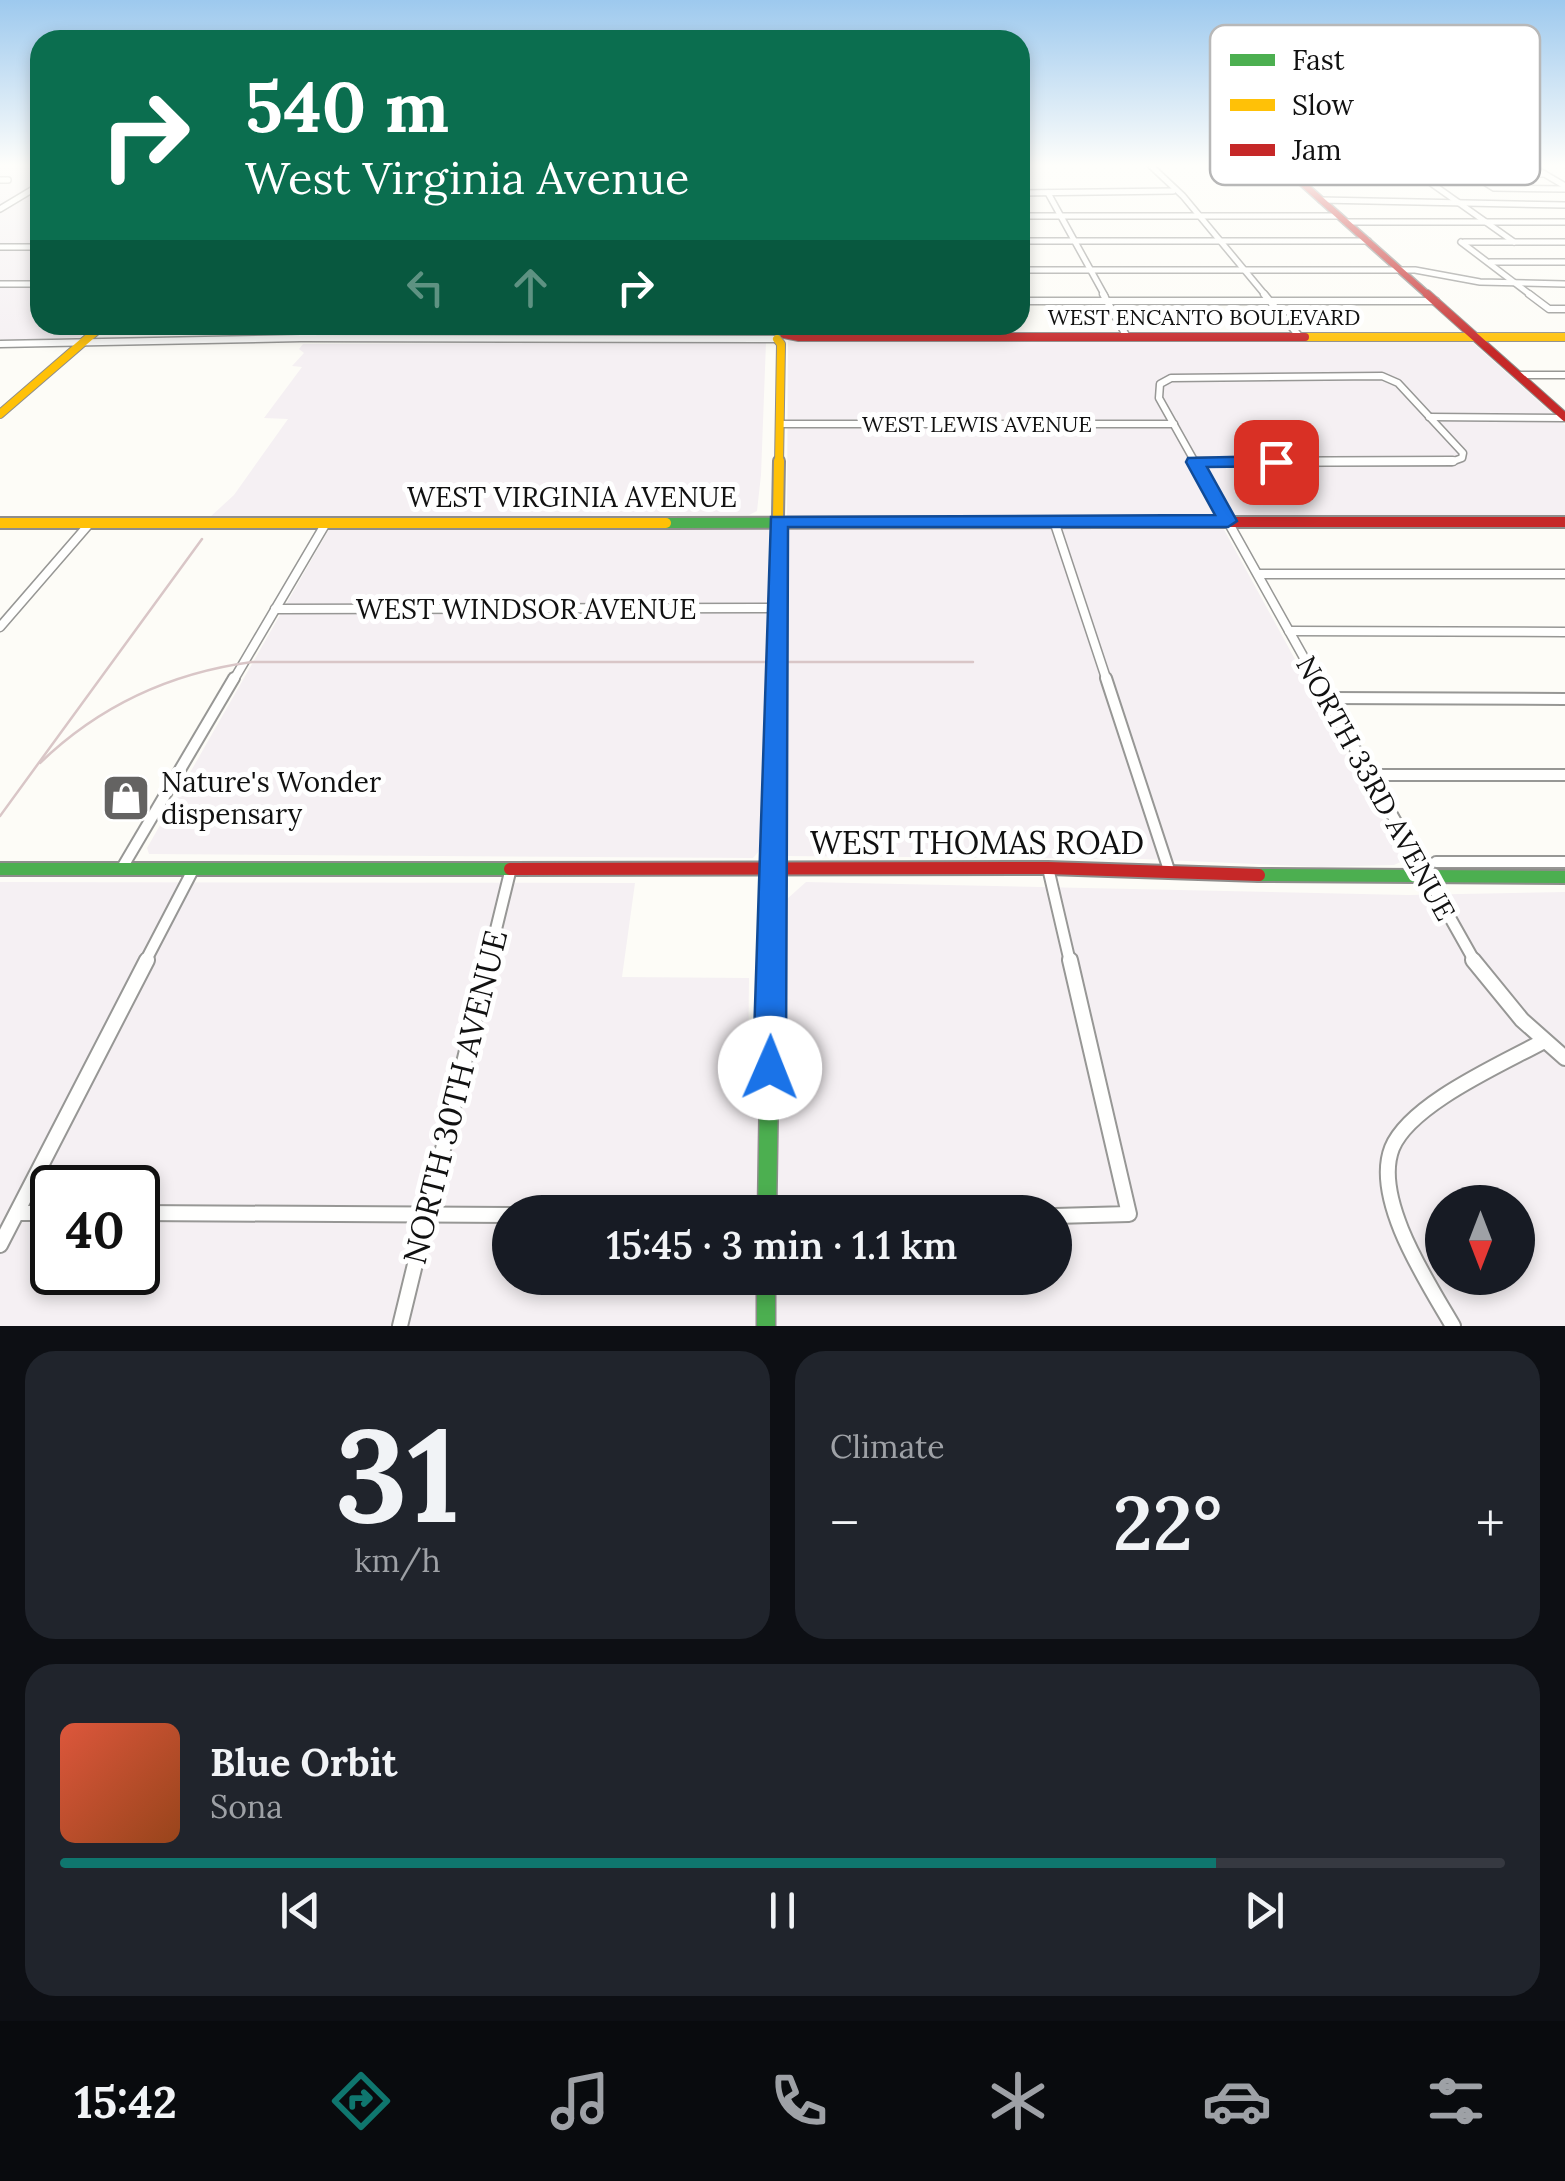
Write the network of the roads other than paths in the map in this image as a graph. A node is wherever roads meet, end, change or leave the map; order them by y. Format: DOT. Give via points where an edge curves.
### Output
graph roads {
  1 [pos="1067,228"];
  2 [pos="1210,228"];
  3 [pos="1353,228"];
  4 [pos="1494,228"];
  5 [pos="1074,241"];
  6 [pos="1220,241"];
  7 [pos="1368,241"];
  8 [pos="1030,242"];
  9 [pos="1514,242"];
  10 [pos="1565,242"];
  11 [pos="0,247"];
  12 [pos="30,247"];
  13 [pos="1488,262"];
  14 [pos="1565,262"];
  15 [pos="1030,270"];
  16 [pos="1090,270"];
  17 [pos="1244,270"];
  18 [pos="1400,270"];
  19 [pos="0,284"];
  20 [pos="30,284"];
  21 [pos="1517,284"];
  22 [pos="1565,284"];
  23 [pos="1030,301"];
  24 [pos="1108,301"];
  25 [pos="1436,301"];
  26 [pos="1271,302"];
  27 [pos="1565,309"];
  28 [pos="1030,334"];
  29 [pos="91,335"];
  30 [pos="265,335"];
  31 [pos="435,335"];
  32 [pos="609,335"];
  33 [pos="712,335"];
  34 [pos="781,335"];
  35 [pos="1127,337"];
  36 [pos="1300,337"];
  37 [pos="1476,337"];
  38 [pos="1565,337"];
  39 [pos="262,338"];
  40 [pos="433,338"];
  41 [pos="608,338"];
  42 [pos="82,342"];
  43 [pos="0,344"];
  44 [pos="1518,375"];
  45 [pos="1565,375"];
  46 [pos="1382,376"];
  47 [pos="0,414"];
  48 [pos="1429,417"];
  49 [pos="1565,417"];
  50 [pos="780,424"];
  51 [pos="1174,424"];
  52 [pos="1462,458"];
  53 [pos="1195,462"];
  54 [pos="1054,520"];
  55 [pos="778,521"];
  56 [pos="1228,521"];
  57 [pos="1565,522"];
  58 [pos="90,523"];
  59 [pos="326,523"];
  60 [pos="0,524"];
  61 [pos="1258,574"];
  62 [pos="1565,574"];
  63 [pos="776,608"];
  64 [pos="275,609"];
  65 [pos="0,627"];
  66 [pos="1289,631"];
  67 [pos="1565,632"];
  68 [pos="1326,698"];
  69 [pos="1565,699"];
  70 [pos="1369,775"];
  71 [pos="1565,775"];
  72 [pos="1436,862"];
  73 [pos="1464,862"];
  74 [pos="1565,862"];
  75 [pos="122,868"];
  76 [pos="194,868"];
  77 [pos="511,868"];
  78 [pos="1048,868"];
  79 [pos="0,869"];
  80 [pos="773,869"];
  81 [pos="1170,870"];
  82 [pos="1427,878"];
  83 [pos="1474,878"];
  84 [pos="1565,878"];
  85 [pos="1542,1042"];
  86 [pos="1565,1058"];
  87 [pos="767,1195"];
  88 [pos="17,1213"];
  89 [pos="30,1213"];
  90 [pos="160,1214"];
  91 [pos="427,1214"];
  92 [pos="492,1215"];
  93 [pos="1072,1216"];
  94 [pos="0,1246"];
  95 [pos="766,1295"];
  96 [pos="400,1326"];
  97 [pos="766,1326"];
  98 [pos="1452,1326"];
  1 -- 5 [label="street"];
  2 -- 6 [label="street"];
  3 -- 7 [label="street"];
  4 -- 9 [label="street"];
  5 -- 6 [label="street"];
  5 -- 8 [label="street"];
  5 -- 16 [label="street"];
  6 -- 7 [label="street"];
  6 -- 17 [label="street"];
  7 -- 18 [label="street"];
  9 -- 10 [label="street"];
  9 -- 13 [label="street" via="1461,242"];
  11 -- 12 [label="street"];
  13 -- 14 [label="street"];
  13 -- 21 [label="street"];
  15 -- 16 [label="street"];
  16 -- 17 [label="street"];
  16 -- 24 [label="street"];
  17 -- 18 [label="street"];
  17 -- 26 [label="street"];
  18 -- 21 [label="street"];
  18 -- 25 [label="street"];
  19 -- 20 [label="street"];
  21 -- 22 [label="street"];
  21 -- 27 [label="street" via="1549,309"];
  23 -- 24 [label="street"];
  24 -- 26 [label="street"];
  24 -- 35 [label="street"];
  25 -- 26 [label="street"];
  25 -- 37 [label="street"];
  26 -- 36 [label="street"];
  28 -- 35 [label="street, WEST ENCANTO BOULEVARD"];
  29 -- 42 [label="street"];
  30 -- 39 [label="street"];
  31 -- 40 [label="street"];
  32 -- 41 [label="street"];
  33 -- 41 [label="street, WEST ENCANTO BOULEVARD"];
  34 -- 50 [label="street"];
  35 -- 36 [label="street, WEST ENCANTO BOULEVARD"];
  36 -- 37 [label="street, WEST ENCANTO BOULEVARD"];
  37 -- 38 [label="street, WEST ENCANTO BOULEVARD"];
  37 -- 44 [label="street"];
  39 -- 40 [label="street, WEST ENCANTO BOULEVARD"];
  39 -- 42 [label="street, WEST ENCANTO BOULEVARD"];
  40 -- 41 [label="street, WEST ENCANTO BOULEVARD"];
  42 -- 43 [label="street, WEST ENCANTO BOULEVARD"];
  42 -- 47 [label="street"];
  44 -- 45 [label="street"];
  44 -- 49 [label="street"];
  46 -- 48 [label="street"];
  46 -- 51 [label="street, NORTH 33RD AVENUE" via="1171,378 1160,384 1159,398"];
  48 -- 49 [label="street"];
  48 -- 52 [label="street"];
  50 -- 51 [label="street, WEST LEWIS AVENUE"];
  50 -- 55 [label="street"];
  51 -- 53 [label="street, NORTH 33RD AVENUE"];
  52 -- 53 [label="street"];
  53 -- 56 [label="street, NORTH 33RD AVENUE"];
  54 -- 55 [label="street, WEST VIRGINIA AVENUE"];
  54 -- 56 [label="street, WEST VIRGINIA AVENUE"];
  54 -- 81 [label="street"];
  55 -- 59 [label="street, WEST VIRGINIA AVENUE"];
  55 -- 63 [label="street"];
  56 -- 57 [label="street, WEST VIRGINIA AVENUE"];
  56 -- 61 [label="street, NORTH 33RD AVENUE"];
  58 -- 59 [label="street, WEST VIRGINIA AVENUE"];
  58 -- 60 [label="street, WEST VIRGINIA AVENUE"];
  58 -- 65 [label="street"];
  59 -- 64 [label="street"];
  61 -- 62 [label="street"];
  61 -- 66 [label="street, NORTH 33RD AVENUE"];
  63 -- 64 [label="street, WEST WINDSOR AVENUE"];
  63 -- 80 [label="street"];
  64 -- 75 [label="street"];
  66 -- 67 [label="street"];
  66 -- 68 [label="street, NORTH 33RD AVENUE"];
  68 -- 69 [label="street"];
  68 -- 70 [label="street, NORTH 33RD AVENUE"];
  70 -- 71 [label="street"];
  70 -- 82 [label="street, NORTH 33RD AVENUE"];
  72 -- 73 [label="street"];
  73 -- 74 [label="street"];
  73 -- 83 [label="street"];
  75 -- 76 [label="street, WEST THOMAS ROAD"];
  75 -- 79 [label="street, WEST THOMAS ROAD"];
  76 -- 77 [label="street, WEST THOMAS ROAD"];
  76 -- 88 [label="street"];
  77 -- 80 [label="street, WEST THOMAS ROAD"];
  77 -- 91 [label="street, NORTH 30TH AVENUE"];
  78 -- 80 [label="street, WEST THOMAS ROAD"];
  78 -- 81 [label="street, WEST THOMAS ROAD"];
  78 -- 93 [label="street" via="1129,1214"];
  80 -- 87 [label="street"];
  81 -- 82 [label="street, WEST THOMAS ROAD"];
  82 -- 83 [label="street, WEST THOMAS ROAD"];
  82 -- 85 [label="street, NORTH 33RD AVENUE" via="1474,963"];
  83 -- 84 [label="street, WEST THOMAS ROAD"];
  85 -- 86 [label="street, NORTH 33RD AVENUE"];
  85 -- 98 [label="street" via="1414,1120 1393,1146 1389,1194"];
  88 -- 89 [label="street"];
  88 -- 94 [label="street"];
  90 -- 91 [label="street"];
  91 -- 92 [label="street"];
  91 -- 96 [label="street, NORTH 30TH AVENUE"];
  95 -- 97 [label="street"];
}
